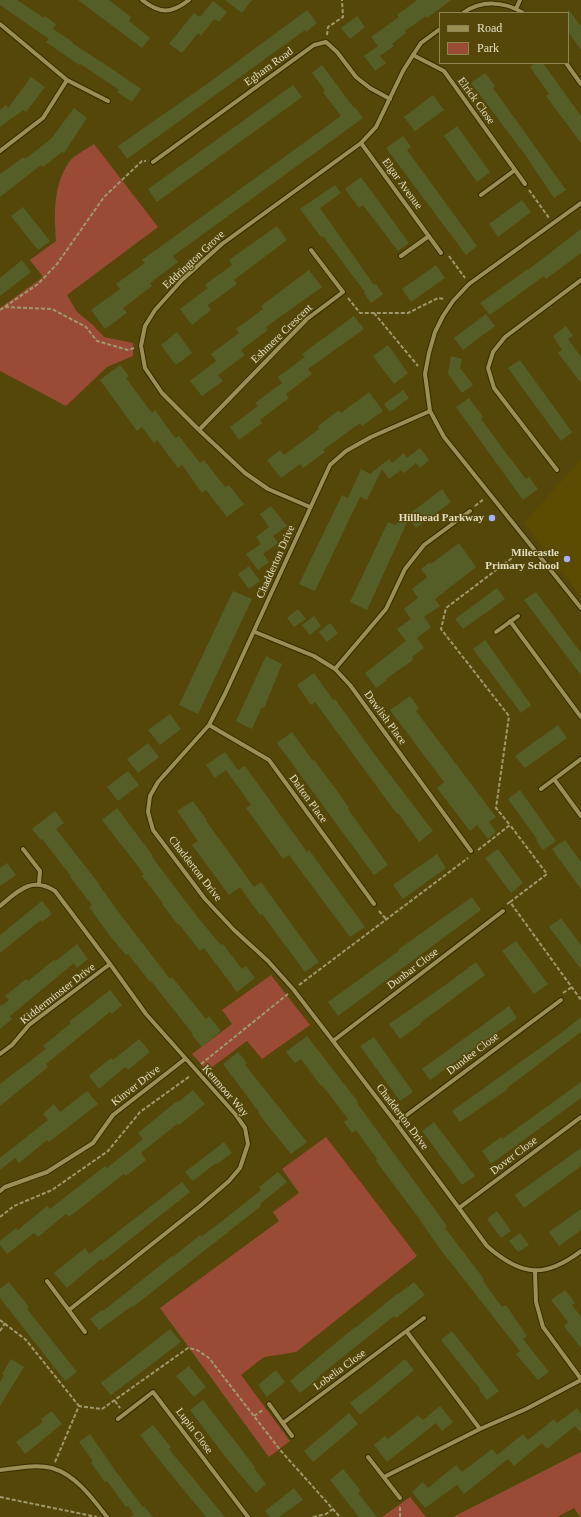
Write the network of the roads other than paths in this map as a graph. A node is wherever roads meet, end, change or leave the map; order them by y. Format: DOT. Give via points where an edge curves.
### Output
graph roads {
  1 [pos="142,0"];
  2 [pos="189,0"];
  3 [pos="520,0"];
  4 [pos="516,9"];
  5 [pos="464,12"];
  6 [pos="521,12"];
  7 [pos="0,24"];
  8 [pos="439,30"];
  9 [pos="413,55"];
  10 [pos="567,64"];
  11 [pos="67,80"];
  12 [pos="581,84"];
  13 [pos="390,98"];
  14 [pos="108,102"];
  15 [pos="361,143"];
  16 [pos="0,151"];
  17 [pos="153,162"];
  18 [pos="515,170"];
  19 [pos="524,184"];
  20 [pos="481,195"];
  21 [pos="581,203"];
  22 [pos="429,236"];
  23 [pos="311,250"];
  24 [pos="441,253"];
  25 [pos="401,256"];
  26 [pos="581,280"];
  27 [pos="430,411"];
  28 [pos="199,430"];
  29 [pos="557,470"];
  30 [pos="310,507"];
  31 [pos="470,511"];
  32 [pos="581,608"];
  33 [pos="518,616"];
  34 [pos="510,622"];
  35 [pos="255,632"];
  36 [pos="496,632"];
  37 [pos="335,669"];
  38 [pos="581,717"];
  39 [pos="209,725"];
  40 [pos="581,759"];
  41 [pos="554,779"];
  42 [pos="540,789"];
  43 [pos="581,816"];
  44 [pos="23,849"];
  45 [pos="471,851"];
  46 [pos="38,884"];
  47 [pos="374,904"];
  48 [pos="0,906"];
  49 [pos="503,911"];
  50 [pos="110,964"];
  51 [pos="562,1000"];
  52 [pos="333,1041"];
  53 [pos="0,1054"];
  54 [pos="184,1059"];
  55 [pos="581,1117"];
  56 [pos="396,1123"];
  57 [pos="0,1191"];
  58 [pos="459,1208"];
  59 [pos="581,1250"];
  60 [pos="535,1271"];
  61 [pos="48,1281"];
  62 [pos="69,1310"];
  63 [pos="424,1318"];
  64 [pos="85,1332"];
  65 [pos="407,1332"];
  66 [pos="581,1380"];
  67 [pos="269,1404"];
  68 [pos="118,1418"];
  69 [pos="283,1423"];
  70 [pos="480,1429"];
  71 [pos="292,1436"];
  72 [pos="368,1457"];
  73 [pos="0,1470"];
  74 [pos="384,1477"];
  75 [pos="400,1498"];
  76 [pos="107,1517"];
  77 [pos="248,1517"];
  1 -- 2 [label="street" via="149,6 161,10 174,10"];
  3 -- 4 [label="street"];
  4 -- 5 [label="street" via="484,3"];
  4 -- 6 [label="street"];
  7 -- 11 [label="street"];
  8 -- 9 [label="street, Eddrington Grove" via="421,43"];
  9 -- 13 [label="street, Eddrington Grove"];
  9 -- 18 [label="street, Elrick Close" via="444,71"];
  10 -- 12 [label="street"];
  11 -- 14 [label="street"];
  11 -- 16 [label="street" via="43,118"];
  13 -- 15 [label="street, Eddrington Grove" via="376,127"];
  13 -- 17 [label="street, Egham Road" via="370,88 356,77 338,52 326,42 314,45"];
  15 -- 22 [label="street, Elgar Avenue"];
  15 -- 28 [label="street, Eddrington Grove" via="216,249 182,280 155,310 145,326 141,346 145,368 162,393"];
  18 -- 19 [label="street, Elrick Close"];
  18 -- 20 [label="street"];
  21 -- 27 [label="street" via="469,284 452,301 435,332 429,353 425,374"];
  22 -- 24 [label="street, Elgar Avenue"];
  22 -- 25 [label="street"];
  23 -- 28 [label="street, Eshmere Crescent" via="343,292 307,319"];
  26 -- 29 [label="street" via="505,337 493,352 488,368 494,388"];
  27 -- 30 [label="street, Chadderton Drive" via="346,451 330,465"];
  27 -- 32 [label="street" via="444,437"];
  28 -- 30 [label="street, Eddrington Grove" via="245,473 268,489"];
  30 -- 35 [label="street, Chadderton Drive"];
  31 -- 37 [label="street" via="424,545 404,569 386,609"];
  33 -- 34 [label="street"];
  34 -- 36 [label="street"];
  34 -- 38 [label="street"];
  35 -- 37 [label="street, Dawlish Place" via="314,656"];
  35 -- 39 [label="street, Chadderton Drive"];
  37 -- 45 [label="street, Dawlish Place" via="350,685"];
  39 -- 47 [label="street, Dalton Place" via="268,760"];
  39 -- 52 [label="street, Chadderton Drive" via="158,782 150,796 148,812 153,830 205,899 268,961"];
  40 -- 41 [label="street"];
  41 -- 42 [label="street"];
  41 -- 43 [label="street"];
  44 -- 46 [label="street" via="40,871"];
  46 -- 48 [label="street" via="23,887"];
  46 -- 50 [label="street, Kenmoor Way" via="55,891"];
  49 -- 52 [label="street, Dunbar Close"];
  50 -- 53 [label="street, Kidderminster Drive" via="29,1025 12,1045"];
  50 -- 54 [label="street, Kenmoor Way" via="146,1014"];
  51 -- 56 [label="street, Dundee Close"];
  52 -- 56 [label="street, Chadderton Drive"];
  54 -- 57 [label="street, Kinver Drive" via="113,1116 93,1143 47,1172"];
  54 -- 62 [label="street, Kenmoor Way" via="245,1128 248,1144 240,1168 200,1206"];
  55 -- 58 [label="street, Dover Close"];
  56 -- 58 [label="street, Chadderton Drive"];
  58 -- 60 [label="street, Chadderton Drive" via="487,1246 501,1259 515,1267"];
  59 -- 60 [label="street, Chadderton Drive" via="567,1261"];
  60 -- 66 [label="street" via="536,1302 543,1327"];
  61 -- 62 [label="street"];
  62 -- 64 [label="street"];
  63 -- 65 [label="street, Lobelia Close"];
  65 -- 69 [label="street, Lobelia Close"];
  65 -- 70 [label="street"];
  66 -- 70 [label="street"];
  67 -- 69 [label="street"];
  68 -- 77 [label="street, Lupin Close" via="153,1392"];
  69 -- 71 [label="street"];
  70 -- 74 [label="street"];
  72 -- 74 [label="street"];
  73 -- 76 [label="street" via="27,1466 52,1468 73,1479"];
  74 -- 75 [label="street"];
}
